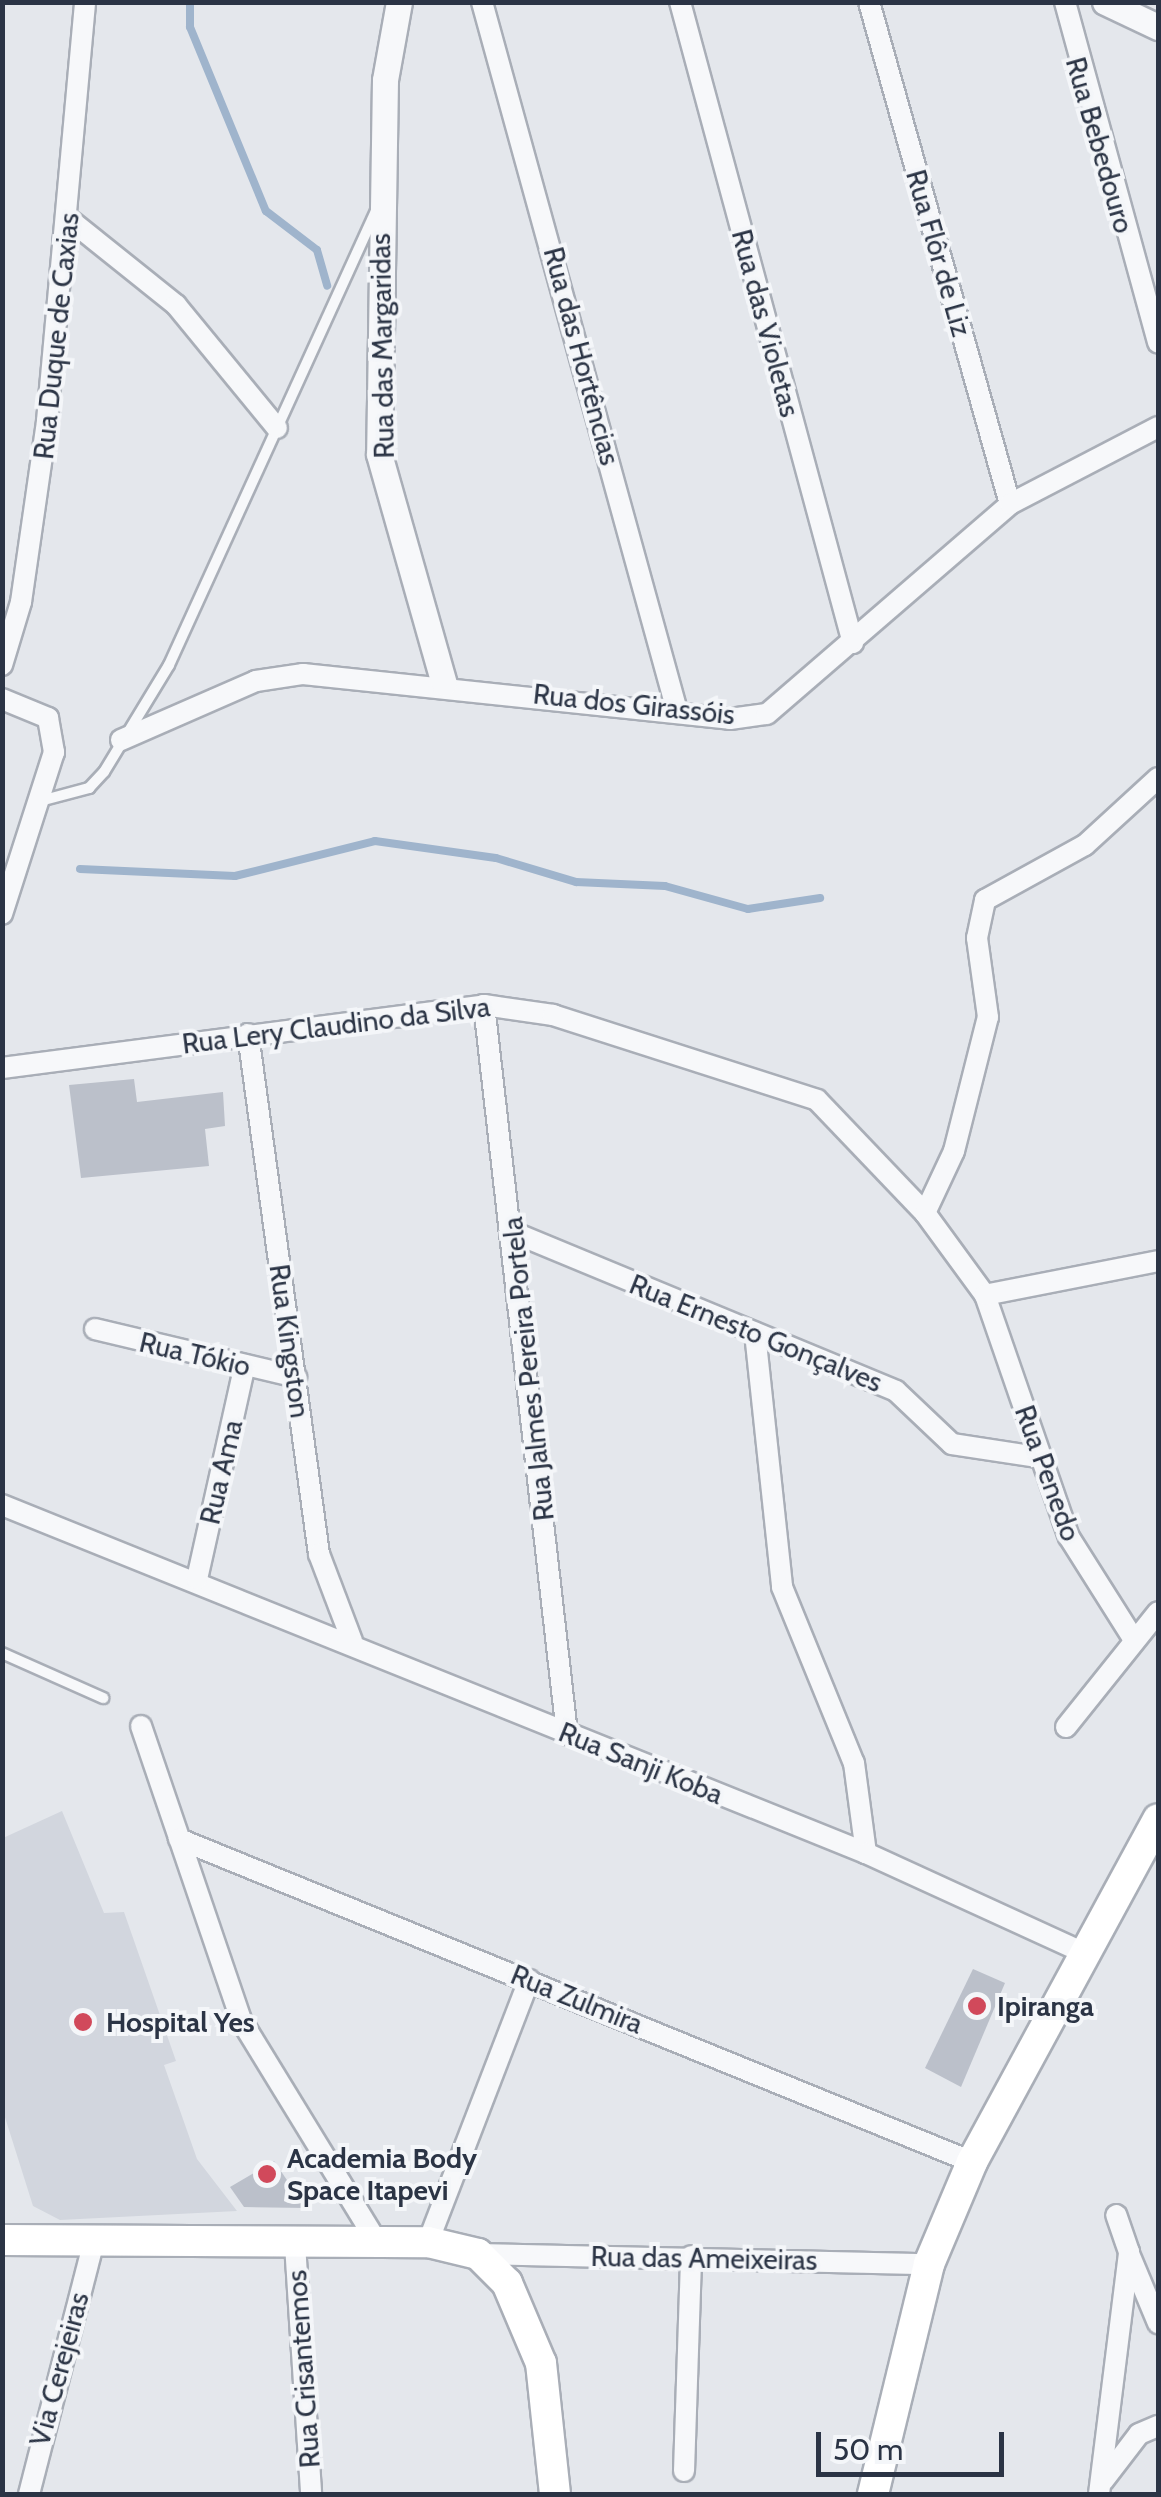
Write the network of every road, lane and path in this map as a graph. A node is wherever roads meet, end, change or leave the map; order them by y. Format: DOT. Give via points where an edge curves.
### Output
graph roads {
  1 [pos="86,2"];
  2 [pos="399,2"];
  3 [pos="482,2"];
  4 [pos="680,2"];
  5 [pos="869,2"];
  6 [pos="1065,2"];
  7 [pos="1105,2"];
  8 [pos="1158,27"];
  9 [pos="381,200"];
  10 [pos="70,220"];
  11 [pos="1158,343"];
  12 [pos="277,428"];
  13 [pos="1158,428"];
  14 [pos="1010,504"];
  15 [pos="853,644"];
  16 [pos="2,666"];
  17 [pos="444,682"];
  18 [pos="2,699"];
  19 [pos="677,712"];
  20 [pos="120,740"];
  21 [pos="1158,778"];
  22 [pos="44,800"];
  23 [pos="3,908"];
  24 [pos="484,1004"];
  25 [pos="248,1034"];
  26 [pos="2,1068"];
  27 [pos="925,1212"];
  28 [pos="515,1233"];
  29 [pos="1158,1261"];
  30 [pos="985,1295"];
  31 [pos="95,1329"];
  32 [pos="755,1333"];
  33 [pos="245,1366"];
  34 [pos="296,1377"];
  35 [pos="1043,1458"];
  36 [pos="2,1505"];
  37 [pos="197,1579"];
  38 [pos="1158,1612"];
  39 [pos="1134,1640"];
  40 [pos="352,1641"];
  41 [pos="2,1653"];
  42 [pos="103,1698"];
  43 [pos="141,1726"];
  44 [pos="1066,1727"];
  45 [pos="567,1734"];
  46 [pos="1158,1819"];
  47 [pos="180,1839"];
  48 [pos="866,1854"];
  49 [pos="1082,1952"];
  50 [pos="529,1980"];
  51 [pos="972,2162"];
  52 [pos="1116,2215"];
  53 [pos="4,2236"];
  54 [pos="378,2242"];
  55 [pos="428,2242"];
  56 [pos="93,2244"];
  57 [pos="295,2244"];
  58 [pos="1129,2252"];
  59 [pos="478,2254"];
  60 [pos="691,2256"];
  61 [pos="930,2264"];
  62 [pos="1158,2323"];
  63 [pos="1158,2426"];
  64 [pos="684,2472"];
  65 [pos="1099,2491"];
  66 [pos="29,2494"];
  67 [pos="311,2494"];
  68 [pos="555,2494"];
  69 [pos="873,2494"];
  1 -- 10 [label="street, Rua Duque de Caxias"];
  2 -- 9 [label="street, Rua das Margaridas" via="387,50"];
  3 -- 19 [label="street, Rua das Hortências"];
  4 -- 15 [label="street, Rua das Violetas"];
  5 -- 14 [label="street, Rua Flôr de Liz"];
  6 -- 11 [label="street, Rua Bebedouro"];
  7 -- 8 [label="street"];
  9 -- 12 [label="lane"];
  9 -- 17 [label="street, Rua das Margaridas" via="379,454"];
  10 -- 12 [label="street" via="176,304"];
  10 -- 16 [label="street, Rua Duque de Caxias" via="35,516"];
  12 -- 20 [label="lane" via="169,665"];
  13 -- 14 [label="street, Rua dos Girassóis"];
  14 -- 15 [label="street, Rua dos Girassóis"];
  15 -- 19 [label="street, Rua dos Girassóis" via="767,714"];
  17 -- 19 [label="street, Rua dos Girassóis"];
  17 -- 20 [label="street, Rua dos Girassóis" via="277,675"];
  18 -- 22 [label="street" via="48,718 54,752"];
  20 -- 22 [label="lane" via="89,788"];
  21 -- 27 [label="street" via="1084,845 985,900 977,938 988,1017 954,1151"];
  22 -- 23 [label="street"];
  24 -- 25 [label="street, Rua Lery Claudino da Silva"];
  24 -- 27 [label="street, Rua Lery Claudino da Silva" via="553,1015 816,1100"];
  24 -- 28 [label="street, Rua Jalmes Pereira Portela"];
  25 -- 26 [label="street, Rua Lery Claudino da Silva"];
  25 -- 34 [label="street, Rua Kingston"];
  27 -- 30 [label="street, Rua Lery Claudino da Silva"];
  28 -- 32 [label="street, Rua Ernesto Gonçalves"];
  28 -- 45 [label="street, Rua Jalmes Pereira Portela"];
  29 -- 30 [label="street"];
  30 -- 35 [label="street, Rua Penedo"];
  31 -- 33 [label="street, Rua Tókio"];
  32 -- 35 [label="street, Rua Ernesto Gonçalves" via="896,1391 952,1444"];
  32 -- 48 [label="street" via="782,1587 854,1764"];
  33 -- 34 [label="street, Rua Tókio"];
  33 -- 37 [label="street, Rua Ama"];
  34 -- 40 [label="street, Rua Kingston" via="325,1586"];
  35 -- 39 [label="street, Rua Penedo" via="1068,1537"];
  36 -- 37 [label="street, Rua Sanji Koba"];
  37 -- 40 [label="street, Rua Sanji Koba"];
  38 -- 39 [label="street"];
  39 -- 44 [label="street"];
  40 -- 45 [label="street, Rua Sanji Koba"];
  41 -- 42 [label="lane"];
  43 -- 47 [label="street"];
  45 -- 48 [label="street, Rua Sanji Koba"];
  46 -- 49 [label="main road"];
  47 -- 50 [label="street, Rua Zulmira"];
  47 -- 54 [label="street" via="241,2020"];
  48 -- 49 [label="street, Rua Sanji Koba"];
  49 -- 51 [label="main road"];
  50 -- 51 [label="street, Rua Zulmira"];
  50 -- 55 [label="street"];
  51 -- 61 [label="main road"];
  52 -- 58 [label="street"];
  53 -- 56 [label="main road"];
  54 -- 55 [label="main road"];
  54 -- 57 [label="main road"];
  55 -- 59 [label="main road"];
  56 -- 57 [label="main road"];
  56 -- 66 [label="street, Via Cerejeiras"];
  57 -- 67 [label="street, Rua Crisantemos"];
  58 -- 62 [label="street"];
  58 -- 65 [label="street"];
  59 -- 60 [label="street, Rua das Ameixeiras"];
  59 -- 68 [label="main road" via="508,2283 541,2363"];
  60 -- 61 [label="street, Rua das Ameixeiras"];
  60 -- 64 [label="street"];
  61 -- 69 [label="main road"];
  63 -- 65 [label="street" via="1123,2451"];
}
